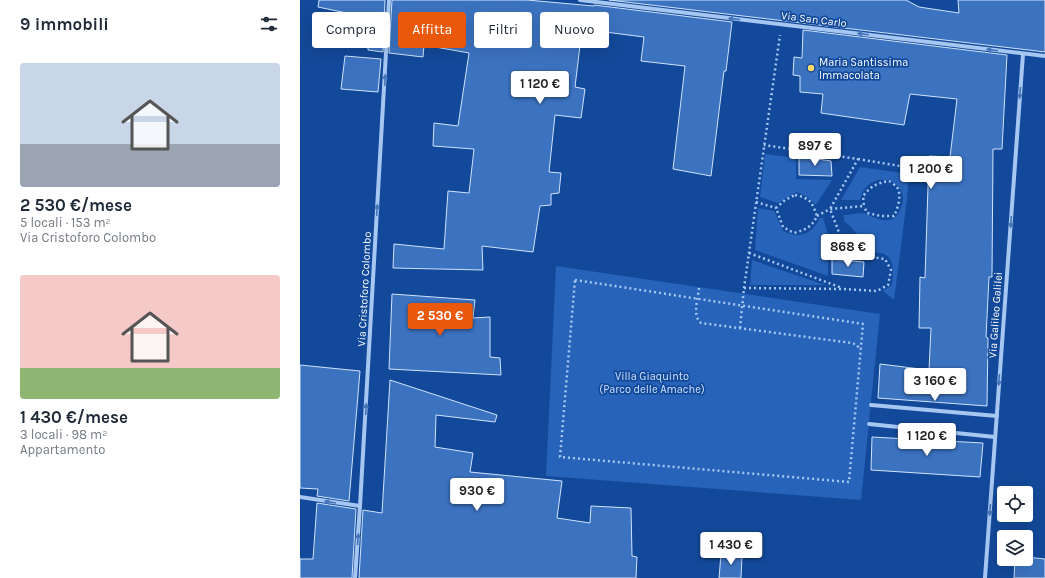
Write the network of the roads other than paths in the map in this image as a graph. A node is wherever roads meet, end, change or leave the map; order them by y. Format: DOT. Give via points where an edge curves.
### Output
graph roads {
  1 [pos="389,0"];
  2 [pos="580,0"];
  3 [pos="1023,54"];
  4 [pos="1045,56"];
  5 [pos="871,405"];
  6 [pos="997,416"];
  7 [pos="869,424"];
  8 [pos="995,437"];
  9 [pos="300,497"];
  10 [pos="360,506"];
  11 [pos="355,578"];
  12 [pos="985,578"];
  10 -- 1 [label="street, Via Cristoforo Colombo, one-way"];
  3 -- 2 [label="street, Via San Carlo, one-way"];
  3 -- 4 [label="street, Via San Carlo"];
  3 -- 6 [label="street, Via Galileo Galilei, one-way"];
  5 -- 6 [label="street"];
  6 -- 8 [label="street, Via Galileo Galilei"];
  7 -- 8 [label="street"];
  8 -- 12 [label="street, Via Galileo Galilei, one-way"];
  10 -- 9 [label="street, one-way"];
  11 -- 10 [label="street, Via Cristoforo Colombo, one-way"];
}
